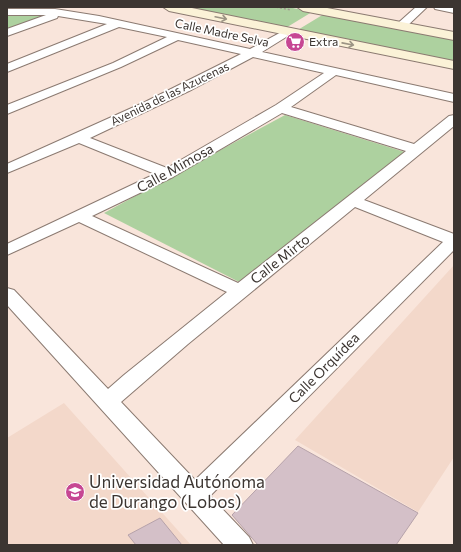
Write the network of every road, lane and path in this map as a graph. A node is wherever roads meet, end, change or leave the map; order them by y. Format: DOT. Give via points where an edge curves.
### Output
graph roads {
  1 [pos="169,7"];
  2 [pos="276,7"];
  3 [pos="422,7"];
  4 [pos="438,7"];
  5 [pos="299,9"];
  6 [pos="325,9"];
  7 [pos="454,10"];
  8 [pos="7,12"];
  9 [pos="61,13"];
  10 [pos="119,23"];
  11 [pos="400,26"];
  12 [pos="287,32"];
  13 [pos="7,33"];
  14 [pos="178,36"];
  15 [pos="454,36"];
  16 [pos="253,53"];
  17 [pos="454,65"];
  18 [pos="7,68"];
  19 [pos="334,71"];
  20 [pos="454,98"];
  21 [pos="282,108"];
  22 [pos="7,110"];
  23 [pos="454,119"];
  24 [pos="79,138"];
  25 [pos="415,149"];
  26 [pos="7,168"];
  27 [pos="168,174"];
  28 [pos="353,201"];
  29 [pos="81,217"];
  30 [pos="454,240"];
  31 [pos="7,250"];
  32 [pos="240,291"];
  33 [pos="7,294"];
  34 [pos="108,402"];
  35 [pos="195,496"];
  36 [pos="240,545"];
  1 -- 12 [label="main road, one-way"];
  2 -- 5 [label="path"];
  3 -- 11 [label="street"];
  4 -- 7 [label="street"];
  5 -- 6 [label="main road"];
  6 -- 11 [label="main road"];
  6 -- 12 [label="main road, Avenida de las Azucenas"];
  8 -- 9 [label="street, Calle Madre Selva"];
  9 -- 10 [label="street, Calle Madre Selva"];
  9 -- 13 [label="street"];
  10 -- 14 [label="street, Calle Madre Selva"];
  10 -- 18 [label="street"];
  11 -- 15 [label="main road"];
  12 -- 16 [label="street, Avenida de las Azucenas"];
  12 -- 17 [label="main road, one-way"];
  14 -- 16 [label="street, Calle Madre Selva"];
  14 -- 22 [label="street" via="118,65"];
  16 -- 19 [label="street, Calle Madre Selva"];
  16 -- 24 [label="street, Avenida de las Azucenas" via="156,103"];
  19 -- 20 [label="street, Calle Madre Selva"];
  19 -- 21 [label="street, Calle Mimosa"];
  21 -- 25 [label="street"];
  21 -- 27 [label="street, Calle Mimosa"];
  23 -- 25 [label="street, Calle Mirto"];
  24 -- 26 [label="street, Avenida de las Azucenas"];
  24 -- 27 [label="street"];
  25 -- 28 [label="street, Calle Mirto"];
  27 -- 29 [label="street, Calle Mimosa"];
  28 -- 30 [label="street"];
  28 -- 32 [label="street, Calle Mirto"];
  29 -- 31 [label="street, Calle Mimosa"];
  29 -- 32 [label="street"];
  30 -- 35 [label="street, Calle Orquídea"];
  32 -- 34 [label="street, Calle Mirto" via="131,380"];
  33 -- 34 [label="street"];
  34 -- 35 [label="street"];
  35 -- 36 [label="street"];
}
